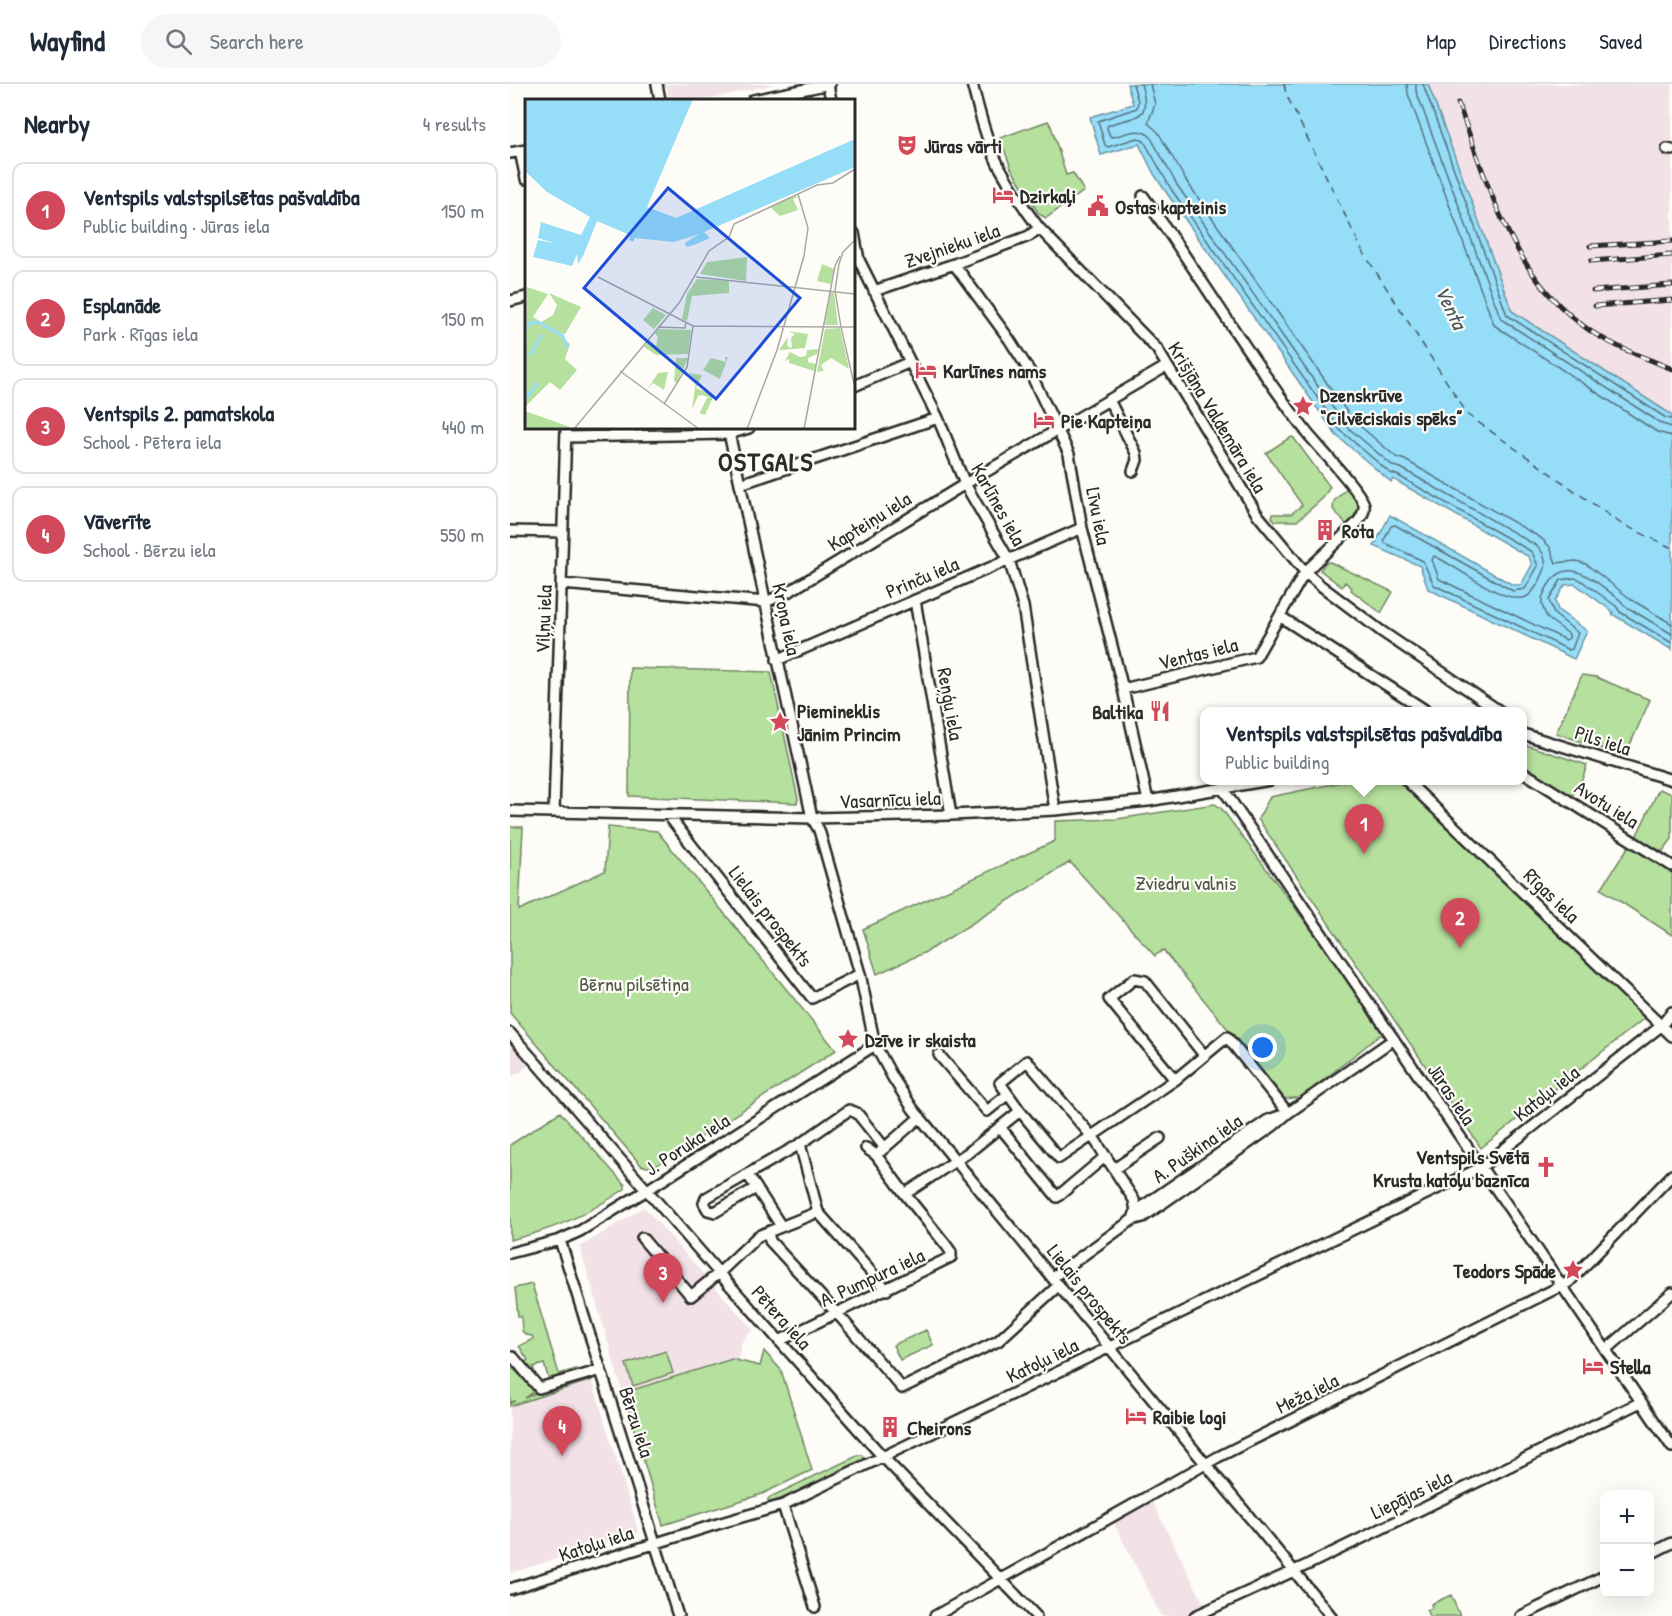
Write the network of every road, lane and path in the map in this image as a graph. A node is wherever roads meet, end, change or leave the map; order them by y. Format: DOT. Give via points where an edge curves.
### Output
graph roads {
  1 [pos="657,84"];
  2 [pos="829,84"];
  3 [pos="972,84"];
  4 [pos="660,99"];
  5 [pos="758,99"];
  6 [pos="831,99"];
  7 [pos="523,150"];
  8 [pos="510,153"];
  9 [pos="525,169"];
  10 [pos="1143,196"];
  11 [pos="1039,228"];
  12 [pos="855,244"];
  13 [pos="954,264"];
  14 [pos="874,291"];
  15 [pos="525,297"];
  16 [pos="510,301"];
  17 [pos="910,362"];
  18 [pos="1167,366"];
  19 [pos="855,386"];
  20 [pos="1109,400"];
  21 [pos="938,418"];
  22 [pos="1059,430"];
  23 [pos="728,431"];
  24 [pos="566,432"];
  25 [pos="1133,471"];
  26 [pos="740,484"];
  27 [pos="964,484"];
  28 [pos="1082,528"];
  29 [pos="510,531"];
  30 [pos="563,532"];
  31 [pos="1009,560"];
  32 [pos="1305,572"];
  33 [pos="562,584"];
  34 [pos="915,600"];
  35 [pos="766,602"];
  36 [pos="1281,617"];
  37 [pos="777,660"];
  38 [pos="1123,690"];
  39 [pos="1422,707"];
  40 [pos="1489,707"];
  41 [pos="1527,730"];
  42 [pos="1527,735"];
  43 [pos="1544,741"];
  44 [pos="1527,775"];
  45 [pos="1672,780"];
  46 [pos="1244,785"];
  47 [pos="1411,785"];
  48 [pos="1223,789"];
  49 [pos="1148,801"];
  50 [pos="1055,810"];
  51 [pos="510,812"];
  52 [pos="554,813"];
  53 [pos="668,815"];
  54 [pos="951,815"];
  55 [pos="812,818"];
  56 [pos="1672,866"];
  57 [pos="860,974"];
  58 [pos="1672,1012"];
  59 [pos="1661,1026"];
  60 [pos="510,1033"];
  61 [pos="1672,1036"];
  62 [pos="1394,1040"];
  63 [pos="875,1045"];
  64 [pos="939,1054"];
  65 [pos="1204,1055"];
  66 [pos="1175,1080"];
  67 [pos="1007,1095"];
  68 [pos="1020,1111"];
  69 [pos="1288,1113"];
  70 [pos="920,1117"];
  71 [pos="1000,1127"];
  72 [pos="1092,1136"];
  73 [pos="1160,1138"];
  74 [pos="800,1144"];
  75 [pos="866,1148"];
  76 [pos="885,1148"];
  77 [pos="876,1155"];
  78 [pos="1106,1156"];
  79 [pos="956,1161"];
  80 [pos="1480,1167"];
  81 [pos="1114,1169"];
  82 [pos="748,1175"];
  83 [pos="1672,1175"];
  84 [pos="756,1188"];
  85 [pos="647,1190"];
  86 [pos="906,1194"];
  87 [pos="818,1212"];
  88 [pos="1134,1216"];
  89 [pos="781,1226"];
  90 [pos="768,1232"];
  91 [pos="642,1238"];
  92 [pos="560,1240"];
  93 [pos="510,1253"];
  94 [pos="719,1273"];
  95 [pos="1053,1277"];
  96 [pos="1059,1285"];
  97 [pos="1562,1286"];
  98 [pos="887,1290"];
  99 [pos="1672,1293"];
  100 [pos="836,1314"];
  101 [pos="779,1341"];
  102 [pos="1109,1347"];
  103 [pos="1606,1350"];
  104 [pos="510,1358"];
  105 [pos="601,1370"];
  106 [pos="1641,1402"];
  107 [pos="1669,1434"];
  108 [pos="1672,1447"];
  109 [pos="883,1457"];
  110 [pos="1206,1465"];
  111 [pos="783,1505"];
  112 [pos="656,1542"];
  113 [pos="1672,1544"];
  114 [pos="1654,1552"];
  115 [pos="1293,1571"];
  116 [pos="1000,1579"];
  117 [pos="1600,1579"];
  118 [pos="510,1589"];
  119 [pos="815,1607"];
  120 [pos="1539,1612"];
  121 [pos="678,1616"];
  122 [pos="935,1616"];
  123 [pos="1036,1616"];
  124 [pos="1195,1616"];
  125 [pos="1331,1616"];
  126 [pos="1521,1616"];
  1 -- 4 [label="street"];
  2 -- 5 [label="street"];
  2 -- 6 [label="street"];
  3 -- 11 [label="street, Krišjāņa Valdemāra iela" via="998,164"];
  7 -- 8 [label="street"];
  7 -- 9 [label="street"];
  10 -- 32 [label="street, Ventas iela" via="1296,418 1365,504 1358,522"];
  11 -- 13 [label="street, Zvejnieku iela" via="1029,236"];
  11 -- 18 [label="street, Krišjāņa Valdemāra iela" via="1152,342"];
  12 -- 14 [label="street, Karlīnes iela"];
  13 -- 14 [label="street, Zvejnieku iela"];
  13 -- 22 [label="street, Līvu iela" via="1009,339"];
  14 -- 17 [label="street, Karlīnes iela"];
  15 -- 16 [label="street"];
  17 -- 19 [label="street"];
  17 -- 21 [label="street, Karlīnes iela"];
  18 -- 20 [label="street, Kapteiņu iela"];
  18 -- 32 [label="street, Krišjāņa Valdemāra iela" via="1257,514"];
  20 -- 22 [label="street, Kapteiņu iela"];
  20 -- 25 [label="street" via="1136,453"];
  21 -- 26 [label="street"];
  21 -- 27 [label="street, Karlīnes iela"];
  22 -- 27 [label="street, Kapteiņu iela"];
  22 -- 28 [label="street, Līvu iela" via="1069,454"];
  23 -- 24 [label="street"];
  23 -- 26 [label="street, Kroņa iela"];
  24 -- 30 [label="street, Viļņu iela"];
  26 -- 35 [label="street, Kroņa iela"];
  27 -- 31 [label="street, Karlīnes iela"];
  27 -- 35 [label="street, Kapteiņu iela"];
  28 -- 31 [label="street, Prinču iela"];
  28 -- 38 [label="street, Līvu iela"];
  29 -- 30 [label="street"];
  30 -- 33 [label="street, Viļņu iela"];
  31 -- 34 [label="street, Prinču iela"];
  31 -- 50 [label="street, Karlīnes iela" via="1023,606"];
  32 -- 36 [label="street, Ventas iela"];
  32 -- 40 [label="street, Krišjāņa Valdemāra iela"];
  33 -- 35 [label="street"];
  33 -- 52 [label="street, Viļņu iela"];
  34 -- 37 [label="street, Prinču iela"];
  34 -- 54 [label="street, Reņģu iela"];
  35 -- 37 [label="street, Kroņa iela"];
  36 -- 38 [label="street, Ventas iela" via="1256,657"];
  36 -- 39 [label="street"];
  37 -- 55 [label="street, Kroņa iela"];
  38 -- 49 [label="street, Līvu iela"];
  41 -- 43 [label="street"];
  42 -- 43 [label="street, Pils iela"];
  43 -- 45 [label="street, Pils iela"];
  44 -- 56 [label="street, Avotu iela"];
  46 -- 48 [label="street, Vasarnīcu iela"];
  47 -- 59 [label="street, Rīgas iela"];
  48 -- 49 [label="street, Vasarnīcu iela"];
  48 -- 62 [label="street, Jūras iela"];
  49 -- 50 [label="street, Vasarnīcu iela"];
  50 -- 54 [label="street, Vasarnīcu iela"];
  51 -- 52 [label="street, Vasarnīcu iela"];
  52 -- 53 [label="street, Vasarnīcu iela"];
  53 -- 55 [label="street, Vasarnīcu iela"];
  53 -- 57 [label="street, Lielais prospekts" via="812,998"];
  54 -- 55 [label="street, Vasarnīcu iela"];
  55 -- 57 [label="street, Lielais prospekts" via="819,830"];
  57 -- 63 [label="street, Lielais prospekts"];
  58 -- 59 [label="street, Katoļu iela"];
  59 -- 61 [label="street, Rīgas iela"];
  59 -- 80 [label="street, Katoļu iela"];
  60 -- 85 [label="street, Pētera iela"];
  62 -- 69 [label="street, A. Puškina iela"];
  62 -- 80 [label="street, Jūras iela"];
  63 -- 70 [label="street, Lielais prospekts"];
  63 -- 85 [label="street, J. Poruka iela"];
  64 -- 67 [label="street" via="987,1111"];
  65 -- 66 [label="street"];
  65 -- 66 [label="street" via="1145,981 1134,979 1109,999"];
  65 -- 69 [label="street" via="1227,1037"];
  66 -- 72 [label="street"];
  67 -- 68 [label="street"];
  67 -- 72 [label="street" via="1000,1083 1027,1060"];
  68 -- 71 [label="street"];
  68 -- 72 [label="street" via="1059,1158"];
  69 -- 88 [label="street, A. Puškina iela" via="1268,1120"];
  70 -- 76 [label="street"];
  70 -- 79 [label="street, Lielais prospekts"];
  71 -- 78 [label="street" via="1057,1197"];
  71 -- 79 [label="street"];
  72 -- 78 [label="street"];
  73 -- 81 [label="street"];
  74 -- 76 [label="street" via="849,1110 857,1113"];
  74 -- 82 [label="street"];
  74 -- 87 [label="street"];
  75 -- 77 [label="street"];
  76 -- 77 [label="street"];
  77 -- 86 [label="street"];
  78 -- 81 [label="street"];
  79 -- 86 [label="street"];
  79 -- 95 [label="street, Lielais prospekts"];
  80 -- 97 [label="street, Jūras iela"];
  80 -- 102 [label="street, Katoļu iela"];
  81 -- 88 [label="street" via="1134,1200"];
  82 -- 84 [label="street"];
  82 -- 84 [label="street" via="706,1198 708,1210 715,1212"];
  83 -- 97 [label="street, Meža iela"];
  84 -- 89 [label="street"];
  85 -- 92 [label="street, J. Poruka iela"];
  85 -- 94 [label="street, Pētera iela"];
  86 -- 98 [label="street, A. Pumpura iela" via="951,1257"];
  87 -- 89 [label="street"];
  87 -- 98 [label="street"];
  88 -- 95 [label="street, A. Puškina iela"];
  89 -- 90 [label="street"];
  90 -- 94 [label="street" via="758,1236"];
  90 -- 100 [label="street" via="770,1241"];
  91 -- 94 [label="street" via="691,1296"];
  92 -- 93 [label="street, J. Poruka iela"];
  92 -- 105 [label="street, Bērzu iela"];
  94 -- 101 [label="street, Pētera iela"];
  95 -- 96 [label="street, Lielais prospekts"];
  96 -- 100 [label="street" via="998,1341 902,1388"];
  96 -- 102 [label="street, Lielais prospekts"];
  97 -- 103 [label="street, Jūras iela"];
  97 -- 110 [label="street, Meža iela"];
  98 -- 100 [label="street, A. Pumpura iela"];
  99 -- 103 [label="street"];
  100 -- 101 [label="street, A. Pumpura iela"];
  101 -- 109 [label="street, Pētera iela"];
  102 -- 109 [label="street, Katoļu iela"];
  102 -- 110 [label="street, Lielais prospekts"];
  103 -- 106 [label="street, Jūras iela"];
  104 -- 105 [label="street" via="539,1388"];
  105 -- 112 [label="street, Bērzu iela"];
  106 -- 107 [label="street, Jūras iela"];
  106 -- 115 [label="street, Liepājas iela"];
  107 -- 108 [label="street, Jūras iela"];
  109 -- 111 [label="street, Katoļu iela"];
  109 -- 116 [label="street, Pētera iela"];
  110 -- 115 [label="street, Lielais prospekts"];
  110 -- 116 [label="street, Meža iela"];
  111 -- 112 [label="street, Katoļu iela"];
  111 -- 119 [label="street"];
  112 -- 118 [label="street, Katoļu iela"];
  112 -- 121 [label="street, Bērzu iela"];
  113 -- 114 [label="street"];
  115 -- 124 [label="street, Liepājas iela"];
  115 -- 125 [label="street, Lielais prospekts"];
  116 -- 122 [label="street, Meža iela"];
  116 -- 123 [label="street, Pētera iela"];
  117 -- 120 [label="street"];
  120 -- 126 [label="street"];
}
